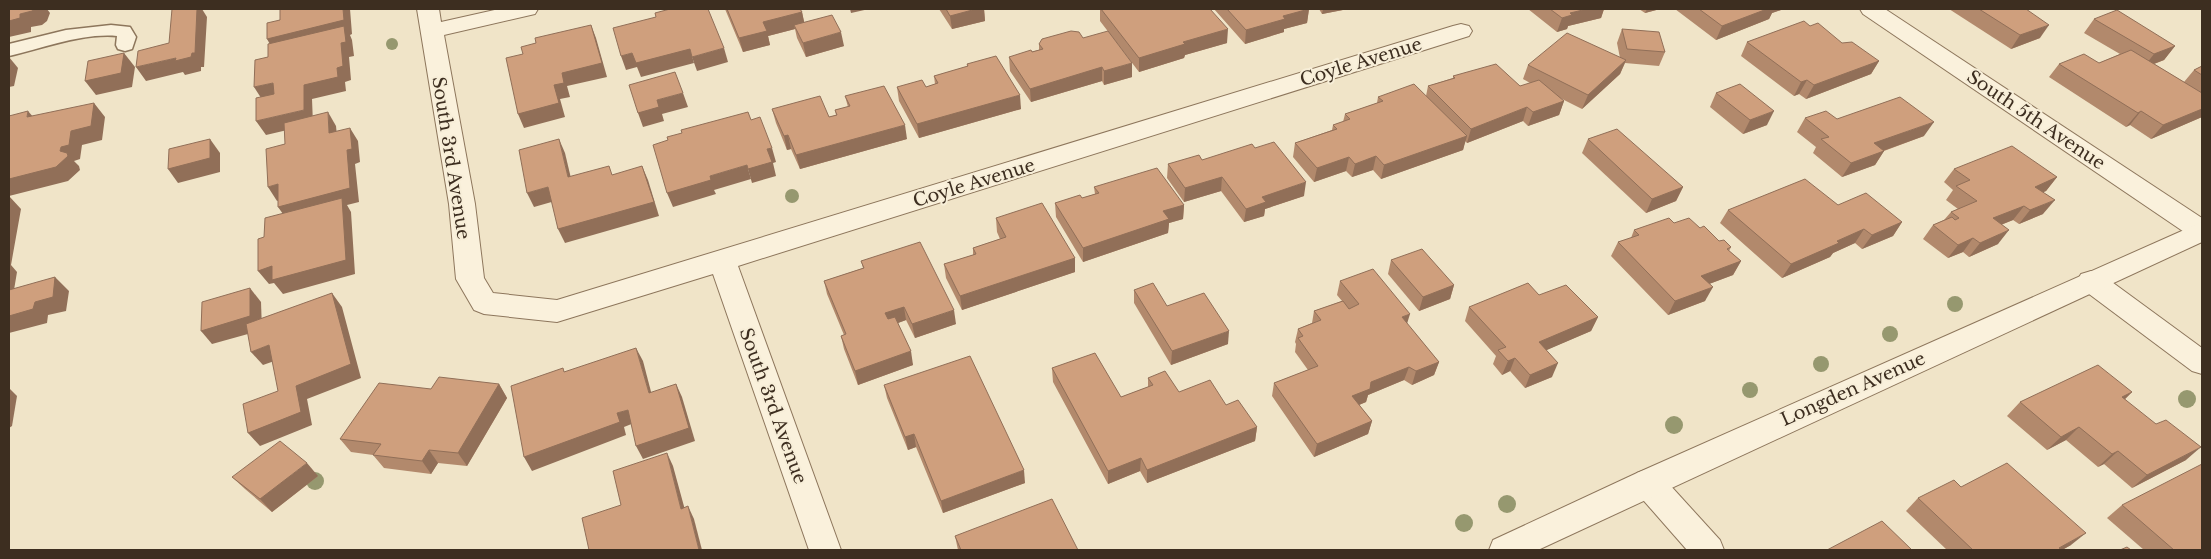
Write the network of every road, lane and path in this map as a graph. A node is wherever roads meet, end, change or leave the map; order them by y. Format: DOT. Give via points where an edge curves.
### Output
graph roads {
  1 [pos="527,9"];
  2 [pos="1871,9"];
  3 [pos="430,20"];
  4 [pos="1461,31"];
  5 [pos="126,45"];
  6 [pos="9,50"];
  7 [pos="2202,231"];
  8 [pos="724,261"];
  9 [pos="2091,282"];
  10 [pos="484,303"];
  11 [pos="2202,364"];
  12 [pos="1648,483"];
  13 [pos="825,550"];
  14 [pos="1505,550"];
  15 [pos="1708,550"];
  1 -- 3 [label="street"];
  2 -- 7 [label="street, South 5th Avenue"];
  3 -- 10 [label="street, South 3rd Avenue" via="462,204 470,279"];
  4 -- 8 [label="street, Coyle Avenue"];
  5 -- 6 [label="lane" via="124,31 114,29"];
  7 -- 9 [label="street, Longden Avenue"];
  8 -- 10 [label="street, Coyle Avenue" via="557,311"];
  8 -- 13 [label="street, South 3rd Avenue" via="732,293"];
  9 -- 11 [label="street"];
  9 -- 12 [label="street, Longden Avenue"];
  12 -- 14 [label="street, Longden Avenue"];
  12 -- 15 [label="street"];
}
